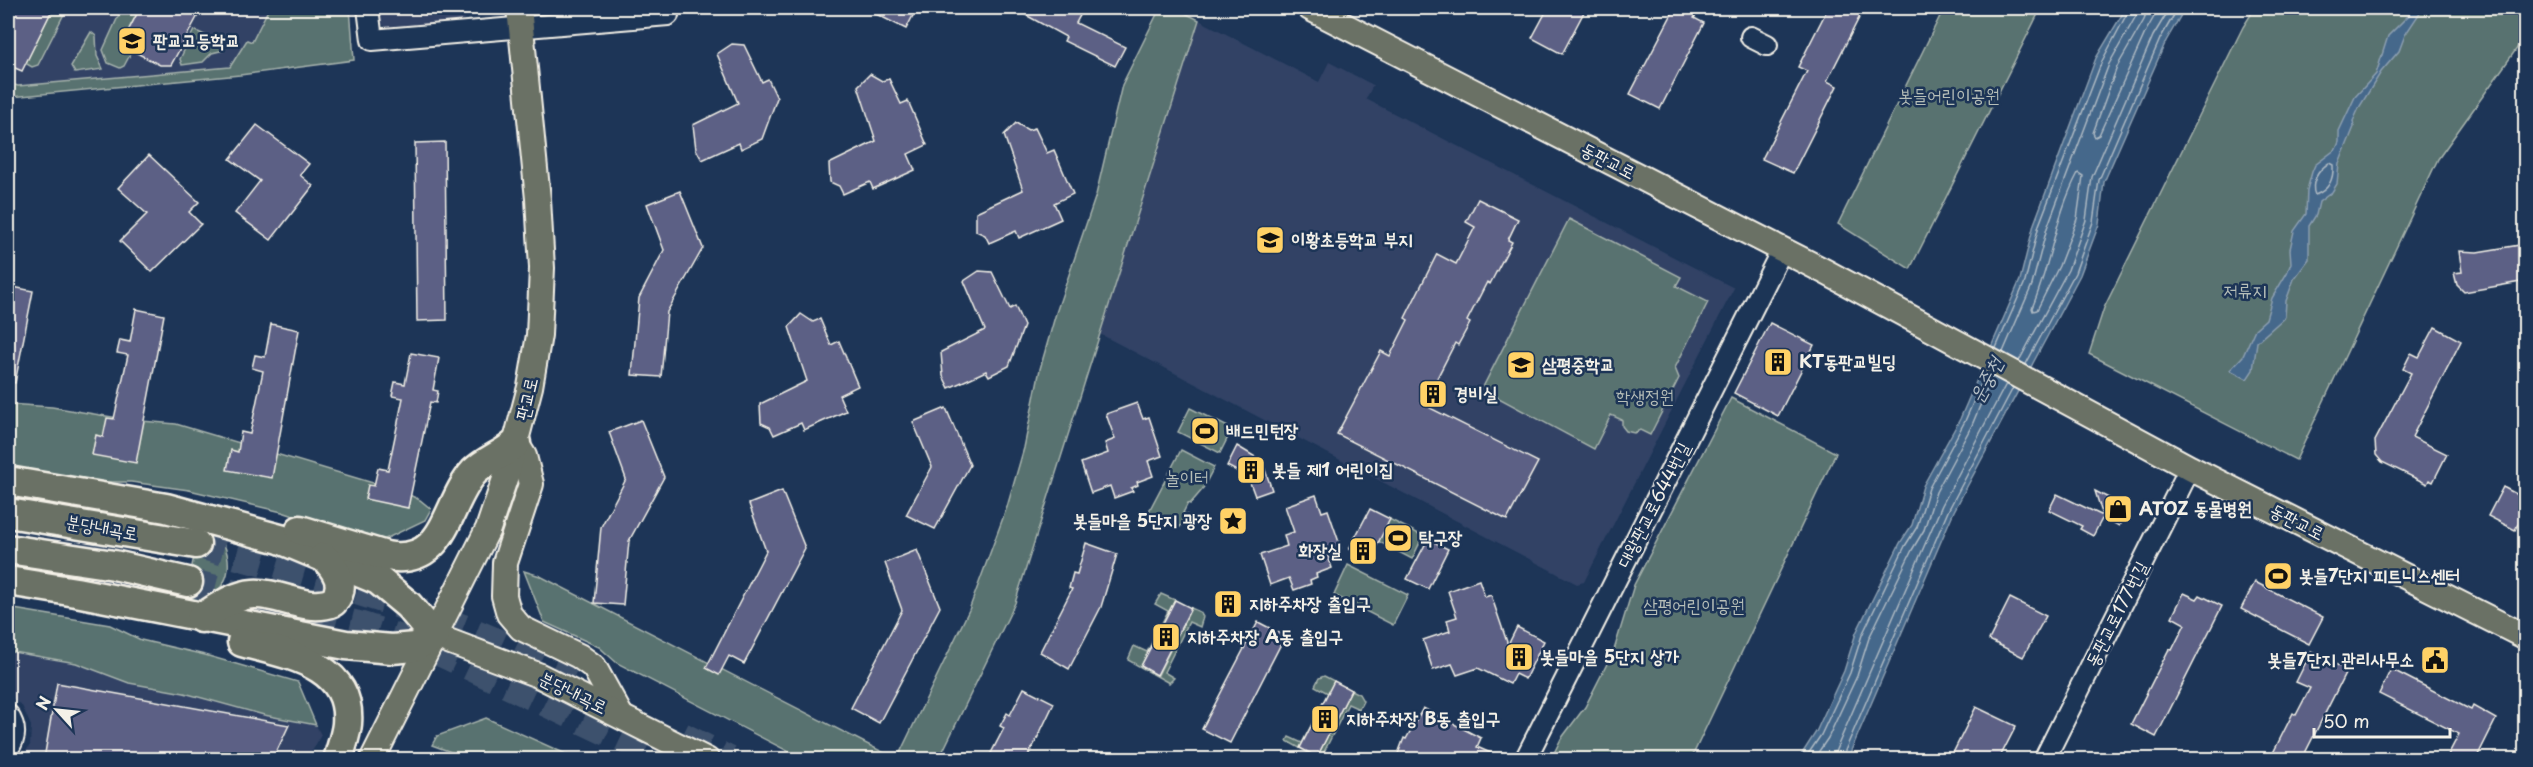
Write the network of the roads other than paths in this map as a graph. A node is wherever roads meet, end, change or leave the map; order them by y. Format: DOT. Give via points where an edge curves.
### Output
graph roads {
  1 [pos="368,8"];
  2 [pos="668,8"];
  3 [pos="1310,8"];
  4 [pos="520,17"];
  5 [pos="1782,250"];
  6 [pos="516,443"];
  7 [pos="2190,468"];
  8 [pos="8,481"];
  9 [pos="144,504"];
  10 [pos="8,513"];
  11 [pos="196,544"];
  12 [pos="8,549"];
  13 [pos="324,557"];
  14 [pos="8,581"];
  15 [pos="188,582"];
  16 [pos="139,605"];
  17 [pos="201,618"];
  18 [pos="435,636"];
  19 [pos="2526,637"];
  20 [pos="8,715"];
  21 [pos="621,716"];
  22 [pos="8,749"];
  23 [pos="338,759"];
  24 [pos="372,759"];
  25 [pos="706,759"];
  26 [pos="1525,759"];
  27 [pos="2044,759"];
  1 -- 4 [label="street" via="372,40"];
  2 -- 4 [label="street" via="668,15"];
  3 -- 5 [label="main road, 동판교로"];
  4 -- 6 [label="main road, 판교로" via="542,284 538,346"];
  5 -- 7 [label="main road, 동판교로"];
  5 -- 26 [label="street, 대왕판교로644번길"];
  6 -- 9 [label="highway" via="470,478 436,540 422,551 404,556 380,554 180,498"];
  6 -- 18 [label="main road, 판교로" via="488,529"];
  6 -- 21 [label="main road" via="524,456 531,484 505,563 504,596 509,614 521,628 594,667"];
  7 -- 19 [label="main road, 동판교로"];
  7 -- 27 [label="street, 동판교로177번길"];
  8 -- 9 [label="highway"];
  9 -- 13 [label="highway" via="239,526"];
  10 -- 11 [label="highway, 분당내곡로"];
  12 -- 15 [label="highway, 분당내곡로" via="114,565"];
  13 -- 17 [label="highway" via="340,581 340,591 333,602 315,606 254,594 240,597"];
  13 -- 18 [label="highway" via="378,580 408,605"];
  14 -- 16 [label="highway"];
  16 -- 17 [label="highway"];
  16 -- 23 [label="highway" via="163,619 324,669 339,688 346,712"];
  17 -- 18 [label="highway" via="370,648 415,647"];
  18 -- 21 [label="main road, 분당내곡로" via="528,671"];
  18 -- 24 [label="main road, 판교로"];
  20 -- 22 [label="street" via="15,731"];
  21 -- 25 [label="main road, 분당내곡로"];
}
